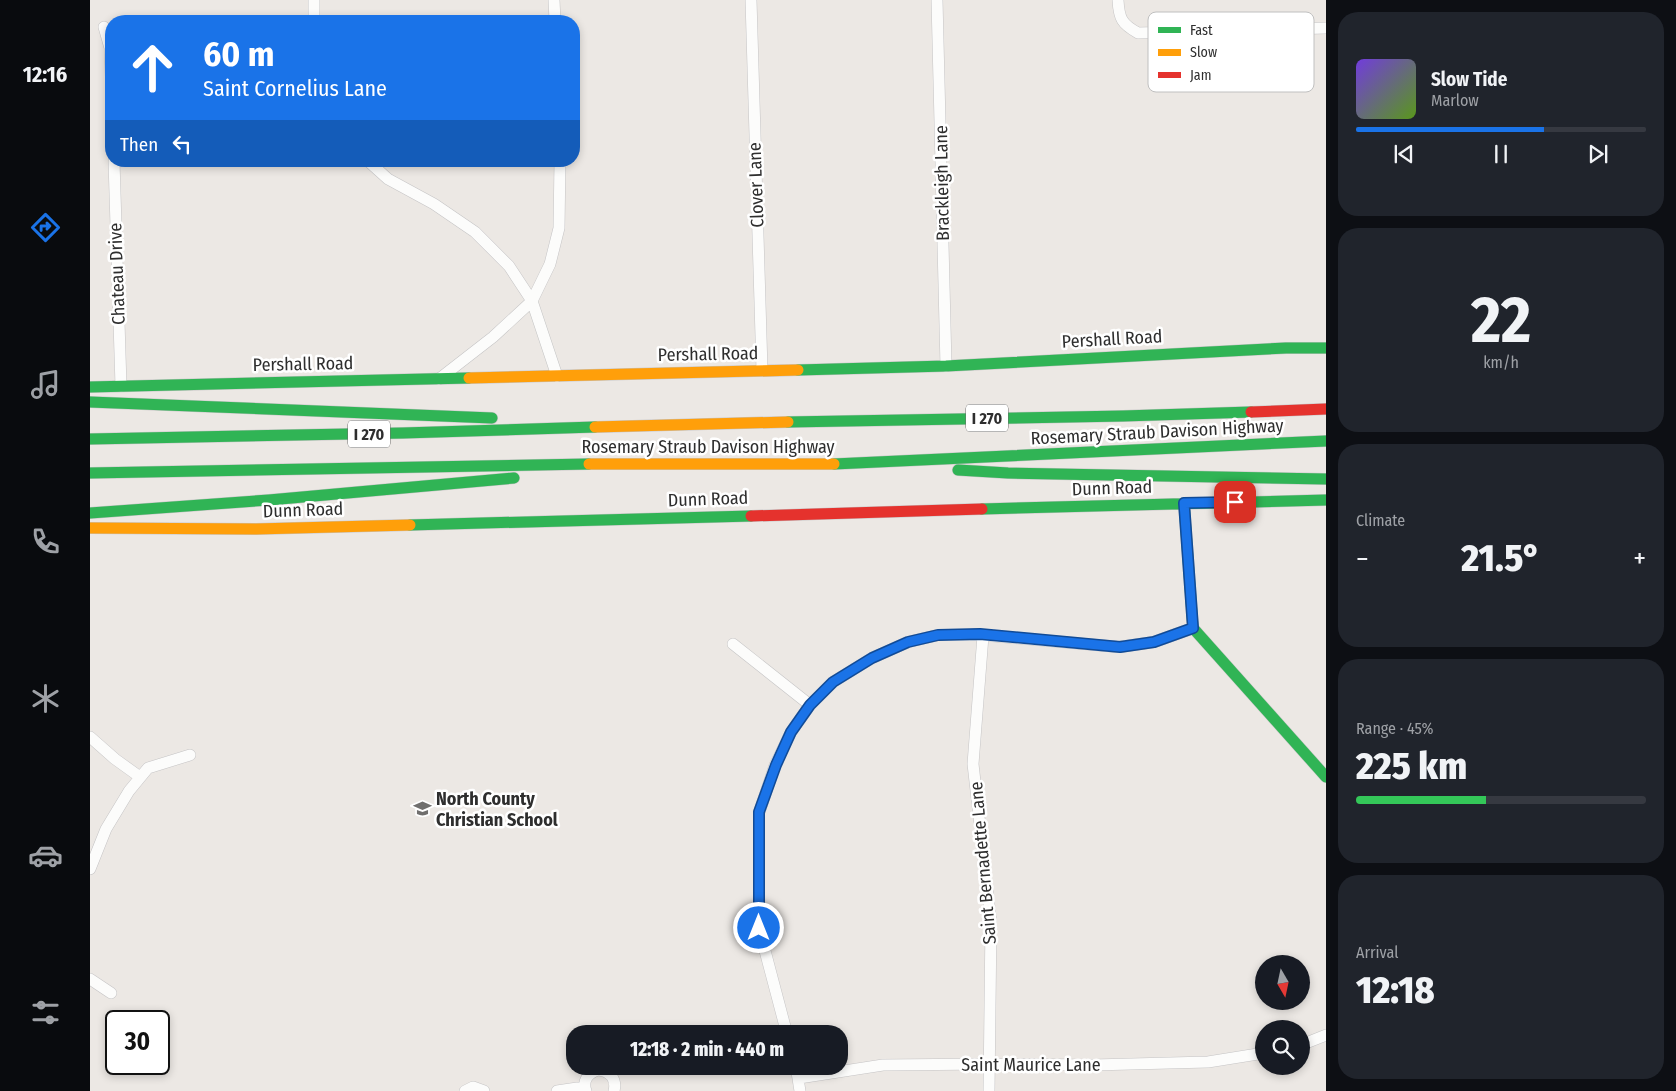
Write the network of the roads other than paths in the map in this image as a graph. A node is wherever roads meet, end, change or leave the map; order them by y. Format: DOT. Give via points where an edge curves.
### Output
graph roads {
  1 [pos="314,0"];
  2 [pos="554,0"];
  3 [pos="751,0"];
  4 [pos="937,0"];
  5 [pos="1118,0"];
  6 [pos="314,15"];
  7 [pos="555,15"];
  8 [pos="104,27"];
  9 [pos="105,30"];
  10 [pos="1148,33"];
  11 [pos="114,167"];
  12 [pos="375,167"];
  13 [pos="560,167"];
  14 [pos="532,301"];
  15 [pos="1326,348"];
  16 [pos="946,366"];
  17 [pos="762,370"];
  18 [pos="557,376"];
  19 [pos="439,379"];
  20 [pos="90,386"];
  21 [pos="121,386"];
  22 [pos="90,402"];
  23 [pos="1326,409"];
  24 [pos="649,425"];
  25 [pos="90,439"];
  26 [pos="1326,441"];
  27 [pos="607,464"];
  28 [pos="849,464"];
  29 [pos="90,473"];
  30 [pos="1326,479"];
  31 [pos="1326,500"];
  32 [pos="1184,503"];
  33 [pos="90,513"];
  34 [pos="90,528"];
  35 [pos="1193,628"];
  36 [pos="983,636"];
  37 [pos="733,644"];
  38 [pos="810,705"];
  39 [pos="90,737"];
  40 [pos="190,755"];
  41 [pos="1326,777"];
  42 [pos="140,778"];
  43 [pos="90,869"];
  44 [pos="90,979"];
  45 [pos="111,993"];
  46 [pos="785,1025"];
  47 [pos="1326,1036"];
  48 [pos="1310,1042"];
  49 [pos="1255,1054"];
  50 [pos="989,1064"];
  51 [pos="798,1075"];
  52 [pos="799,1078"];
  53 [pos="585,1089"];
  54 [pos="465,1091"];
  55 [pos="484,1091"];
  56 [pos="557,1091"];
  57 [pos="614,1091"];
  58 [pos="800,1091"];
  59 [pos="989,1091"];
  1 -- 6 [label="street"];
  2 -- 7 [label="street"];
  3 -- 17 [label="street, Clover Lane"];
  4 -- 16 [label="street, Brackleigh Lane"];
  5 -- 10 [label="street" via="1124,25 1138,33"];
  8 -- 9 [label="street"];
  11 -- 21 [label="street, Chateau Drive"];
  12 -- 14 [label="street" via="474,232 509,266"];
  13 -- 14 [label="street" via="559,228 550,264"];
  14 -- 18 [label="street"];
  14 -- 19 [label="street" via="493,338"];
  15 -- 16 [label="main road, Pershall Road"];
  16 -- 17 [label="main road, Pershall Road"];
  17 -- 18 [label="main road, Pershall Road"];
  18 -- 19 [label="main road, Pershall Road"];
  19 -- 21 [label="main road, Pershall Road"];
  20 -- 21 [label="main road, Pershall Road"];
  22 -- 24 [label="main road"];
  23 -- 24 [label="main road, Rosemary Straub Davison Highway / I 270" via="1113,417"];
  24 -- 25 [label="main road, Rosemary Straub Davison Highway / I 270"];
  26 -- 28 [label="main road, Rosemary Straub Davison Highway / I 270"];
  27 -- 28 [label="main road, Rosemary Straub Davison Highway / I 270"];
  27 -- 29 [label="main road, Rosemary Straub Davison Highway / I 270"];
  27 -- 33 [label="main road" via="576,472"];
  28 -- 30 [label="main road" via="1008,473"];
  31 -- 32 [label="main road, Dunn Road"];
  32 -- 34 [label="main road, Dunn Road" via="256,529"];
  32 -- 35 [label="main road"];
  35 -- 36 [label="street" via="1154,642 1120,647"];
  35 -- 41 [label="main road"];
  36 -- 38 [label="street" via="938,635 908,642 872,658 833,682"];
  36 -- 50 [label="street, Saint Bernadette Lane" via="973,764 992,922"];
  37 -- 38 [label="street"];
  38 -- 46 [label="street" via="779,757 759,812 759,928"];
  39 -- 42 [label="street"];
  40 -- 42 [label="street" via="148,768"];
  42 -- 43 [label="street" via="106,829"];
  44 -- 45 [label="street"];
  47 -- 48 [label="street"];
  49 -- 50 [label="street, Saint Maurice Lane" via="1208,1062"];
  50 -- 52 [label="street, Saint Maurice Lane" via="883,1066"];
  50 -- 59 [label="street, Saint Bernadette Lane"];
  51 -- 52 [label="street"];
  52 -- 58 [label="street"];
  53 -- 56 [label="street"];
  53 -- 57 [label="street" via="585,1081 592,1072 604,1070 613,1078"];
  54 -- 55 [label="street" via="473,1087"];
}
